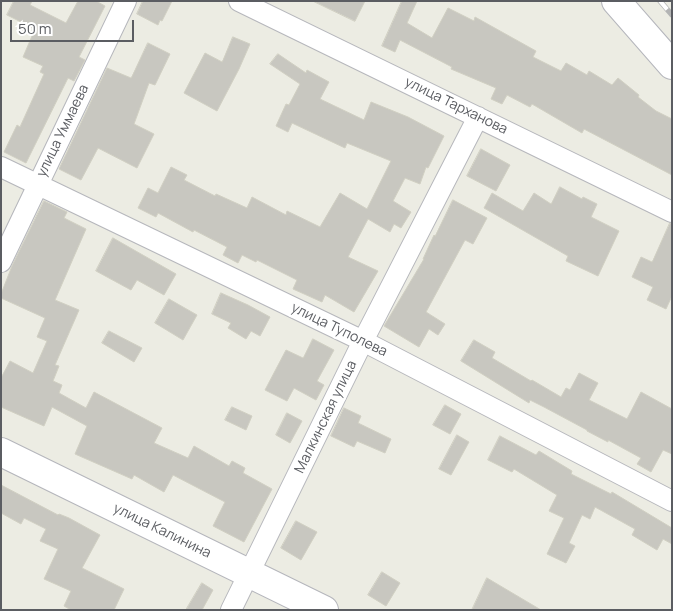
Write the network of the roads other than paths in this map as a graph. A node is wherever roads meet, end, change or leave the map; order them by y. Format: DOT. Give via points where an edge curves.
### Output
graph roads {
  1 [pos="126,1"];
  2 [pos="239,1"];
  3 [pos="616,1"];
  4 [pos="672,65"];
  5 [pos="478,117"];
  6 [pos="1,167"];
  7 [pos="38,184"];
  8 [pos="672,212"];
  9 [pos="1,262"];
  10 [pos="363,341"];
  11 [pos="1,452"];
  12 [pos="672,501"];
  13 [pos="249,574"];
  14 [pos="231,610"];
  15 [pos="324,610"];
  1 -- 7 [label="street, улица Уммаева"];
  2 -- 5 [label="street, улица Тарханова"];
  3 -- 4 [label="street"];
  5 -- 8 [label="street, улица Тарханова"];
  5 -- 10 [label="street, Малкинская улица"];
  6 -- 7 [label="street, улица Туполева"];
  7 -- 9 [label="street, улица Уммаева"];
  7 -- 10 [label="street, улица Туполева"];
  10 -- 12 [label="street, улица Туполева"];
  10 -- 13 [label="street, Малкинская улица"];
  11 -- 13 [label="street, улица Калинина"];
  13 -- 14 [label="street, Малкинская улица"];
  13 -- 15 [label="street, улица Калинина"];
}
